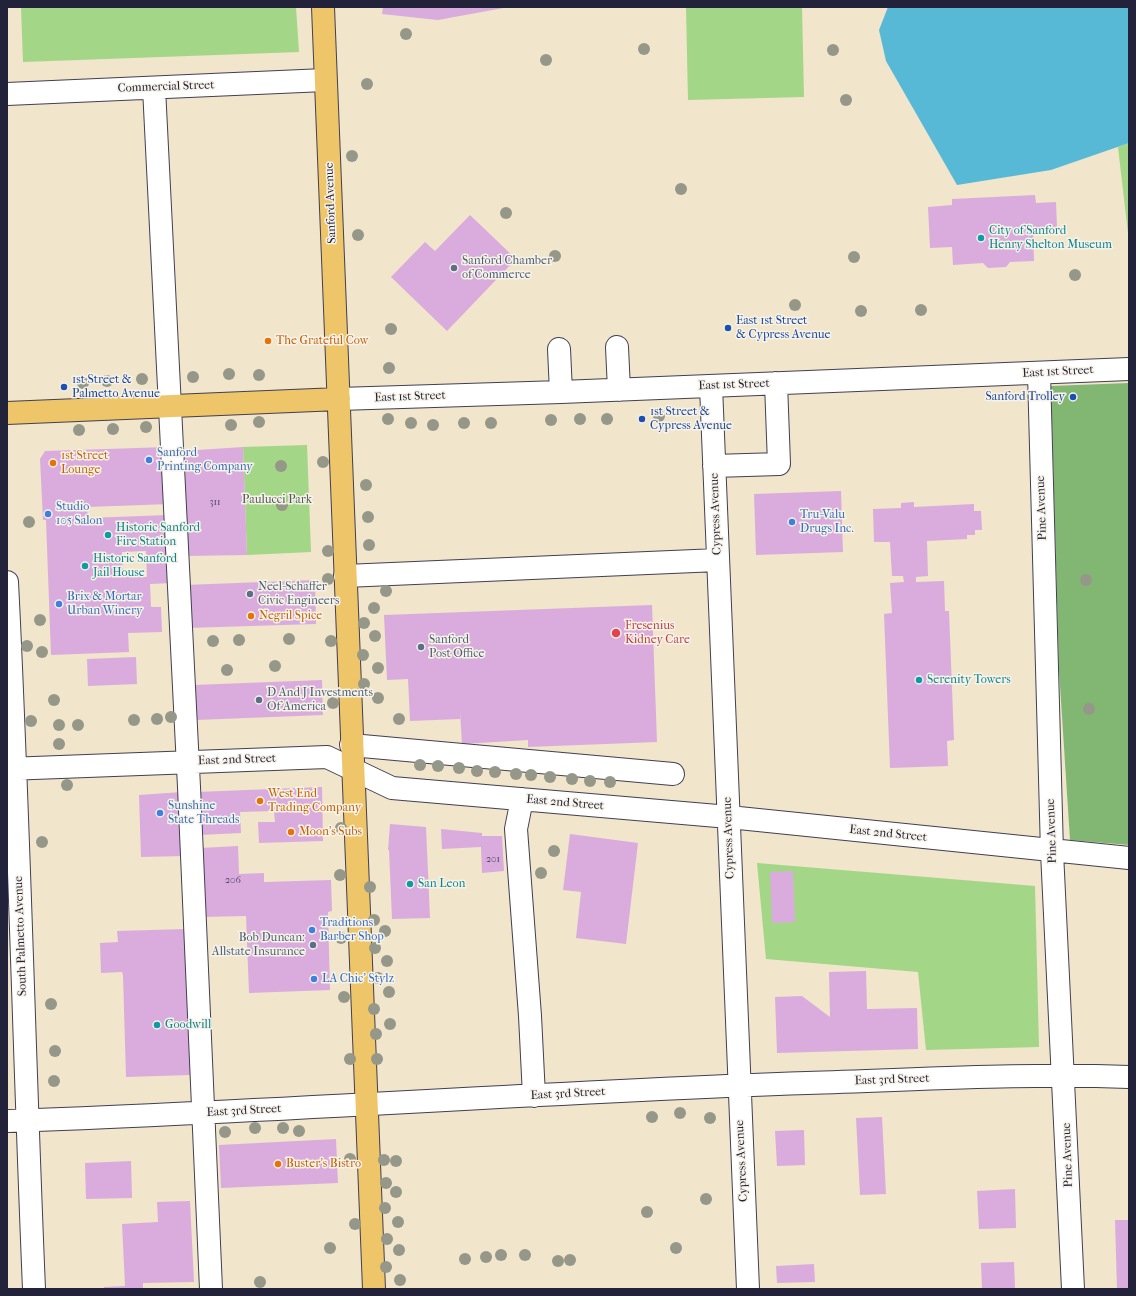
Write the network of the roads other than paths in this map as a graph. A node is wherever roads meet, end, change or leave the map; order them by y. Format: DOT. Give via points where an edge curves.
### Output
graph roads {
  1 [pos="323,7"];
  2 [pos="325,80"];
  3 [pos="154,88"];
  4 [pos="7,94"];
  5 [pos="617,347"];
  6 [pos="559,349"];
  7 [pos="1129,369"];
  8 [pos="1039,373"];
  9 [pos="776,383"];
  10 [pos="710,386"];
  11 [pos="619,390"];
  12 [pos="561,392"];
  13 [pos="339,399"];
  14 [pos="170,406"];
  15 [pos="7,413"];
  16 [pos="714,466"];
  17 [pos="718,560"];
  18 [pos="345,576"];
  19 [pos="7,582"];
  20 [pos="351,745"];
  21 [pos="188,762"];
  22 [pos="12,769"];
  23 [pos="352,770"];
  24 [pos="673,774"];
  25 [pos="522,799"];
  26 [pos="729,817"];
  27 [pos="1052,852"];
  28 [pos="1129,858"];
  29 [pos="1064,1075"];
  30 [pos="1129,1077"];
  31 [pos="738,1086"];
  32 [pos="534,1096"];
  33 [pos="367,1105"];
  34 [pos="203,1112"];
  35 [pos="17,1121"];
  36 [pos="34,1289"];
  37 [pos="211,1289"];
  38 [pos="374,1289"];
  39 [pos="748,1289"];
  40 [pos="1073,1289"];
  1 -- 2 [label="main road, Sanford Avenue"];
  2 -- 3 [label="street, Commercial Street"];
  2 -- 13 [label="main road, Sanford Avenue"];
  3 -- 4 [label="street, Commercial Street"];
  3 -- 14 [label="street"];
  5 -- 11 [label="street"];
  6 -- 12 [label="street"];
  7 -- 8 [label="street, East 1st Street"];
  8 -- 9 [label="street, East 1st Street"];
  8 -- 27 [label="street, Pine Avenue"];
  9 -- 10 [label="street, East 1st Street"];
  9 -- 16 [label="street" via="779,464"];
  10 -- 11 [label="street, East 1st Street"];
  10 -- 16 [label="street, Cypress Avenue"];
  11 -- 12 [label="street, East 1st Street"];
  12 -- 13 [label="street, East 1st Street"];
  13 -- 14 [label="main road"];
  13 -- 18 [label="main road, Sanford Avenue"];
  14 -- 15 [label="main road"];
  14 -- 21 [label="street"];
  16 -- 17 [label="street, Cypress Avenue"];
  17 -- 18 [label="street"];
  17 -- 26 [label="street, Cypress Avenue"];
  18 -- 20 [label="main road, Sanford Avenue"];
  19 -- 22 [label="street, South Palmetto Avenue"];
  20 -- 23 [label="main road, Sanford Avenue"];
  20 -- 24 [label="street"];
  21 -- 22 [label="street, East 2nd Street"];
  21 -- 23 [label="street, East 2nd Street" via="327,757"];
  21 -- 34 [label="street"];
  22 -- 35 [label="street, South Palmetto Avenue"];
  23 -- 25 [label="street, East 2nd Street" via="392,788"];
  23 -- 33 [label="main road, Sanford Avenue"];
  25 -- 26 [label="street, East 2nd Street"];
  25 -- 32 [label="street" via="516,829"];
  26 -- 27 [label="street, East 2nd Street"];
  26 -- 31 [label="street, Cypress Avenue"];
  27 -- 28 [label="street, East 2nd Street"];
  27 -- 29 [label="street, Pine Avenue"];
  29 -- 30 [label="street, East 3rd Street"];
  29 -- 31 [label="street, East 3rd Street"];
  29 -- 40 [label="street, Pine Avenue"];
  31 -- 32 [label="street, East 3rd Street"];
  31 -- 39 [label="street, Cypress Avenue"];
  32 -- 33 [label="street, East 3rd Street"];
  33 -- 34 [label="street, East 3rd Street"];
  33 -- 38 [label="main road, Sanford Avenue"];
  34 -- 35 [label="street, East 3rd Street"];
  34 -- 37 [label="street"];
  35 -- 36 [label="street, South Palmetto Avenue"];
}
